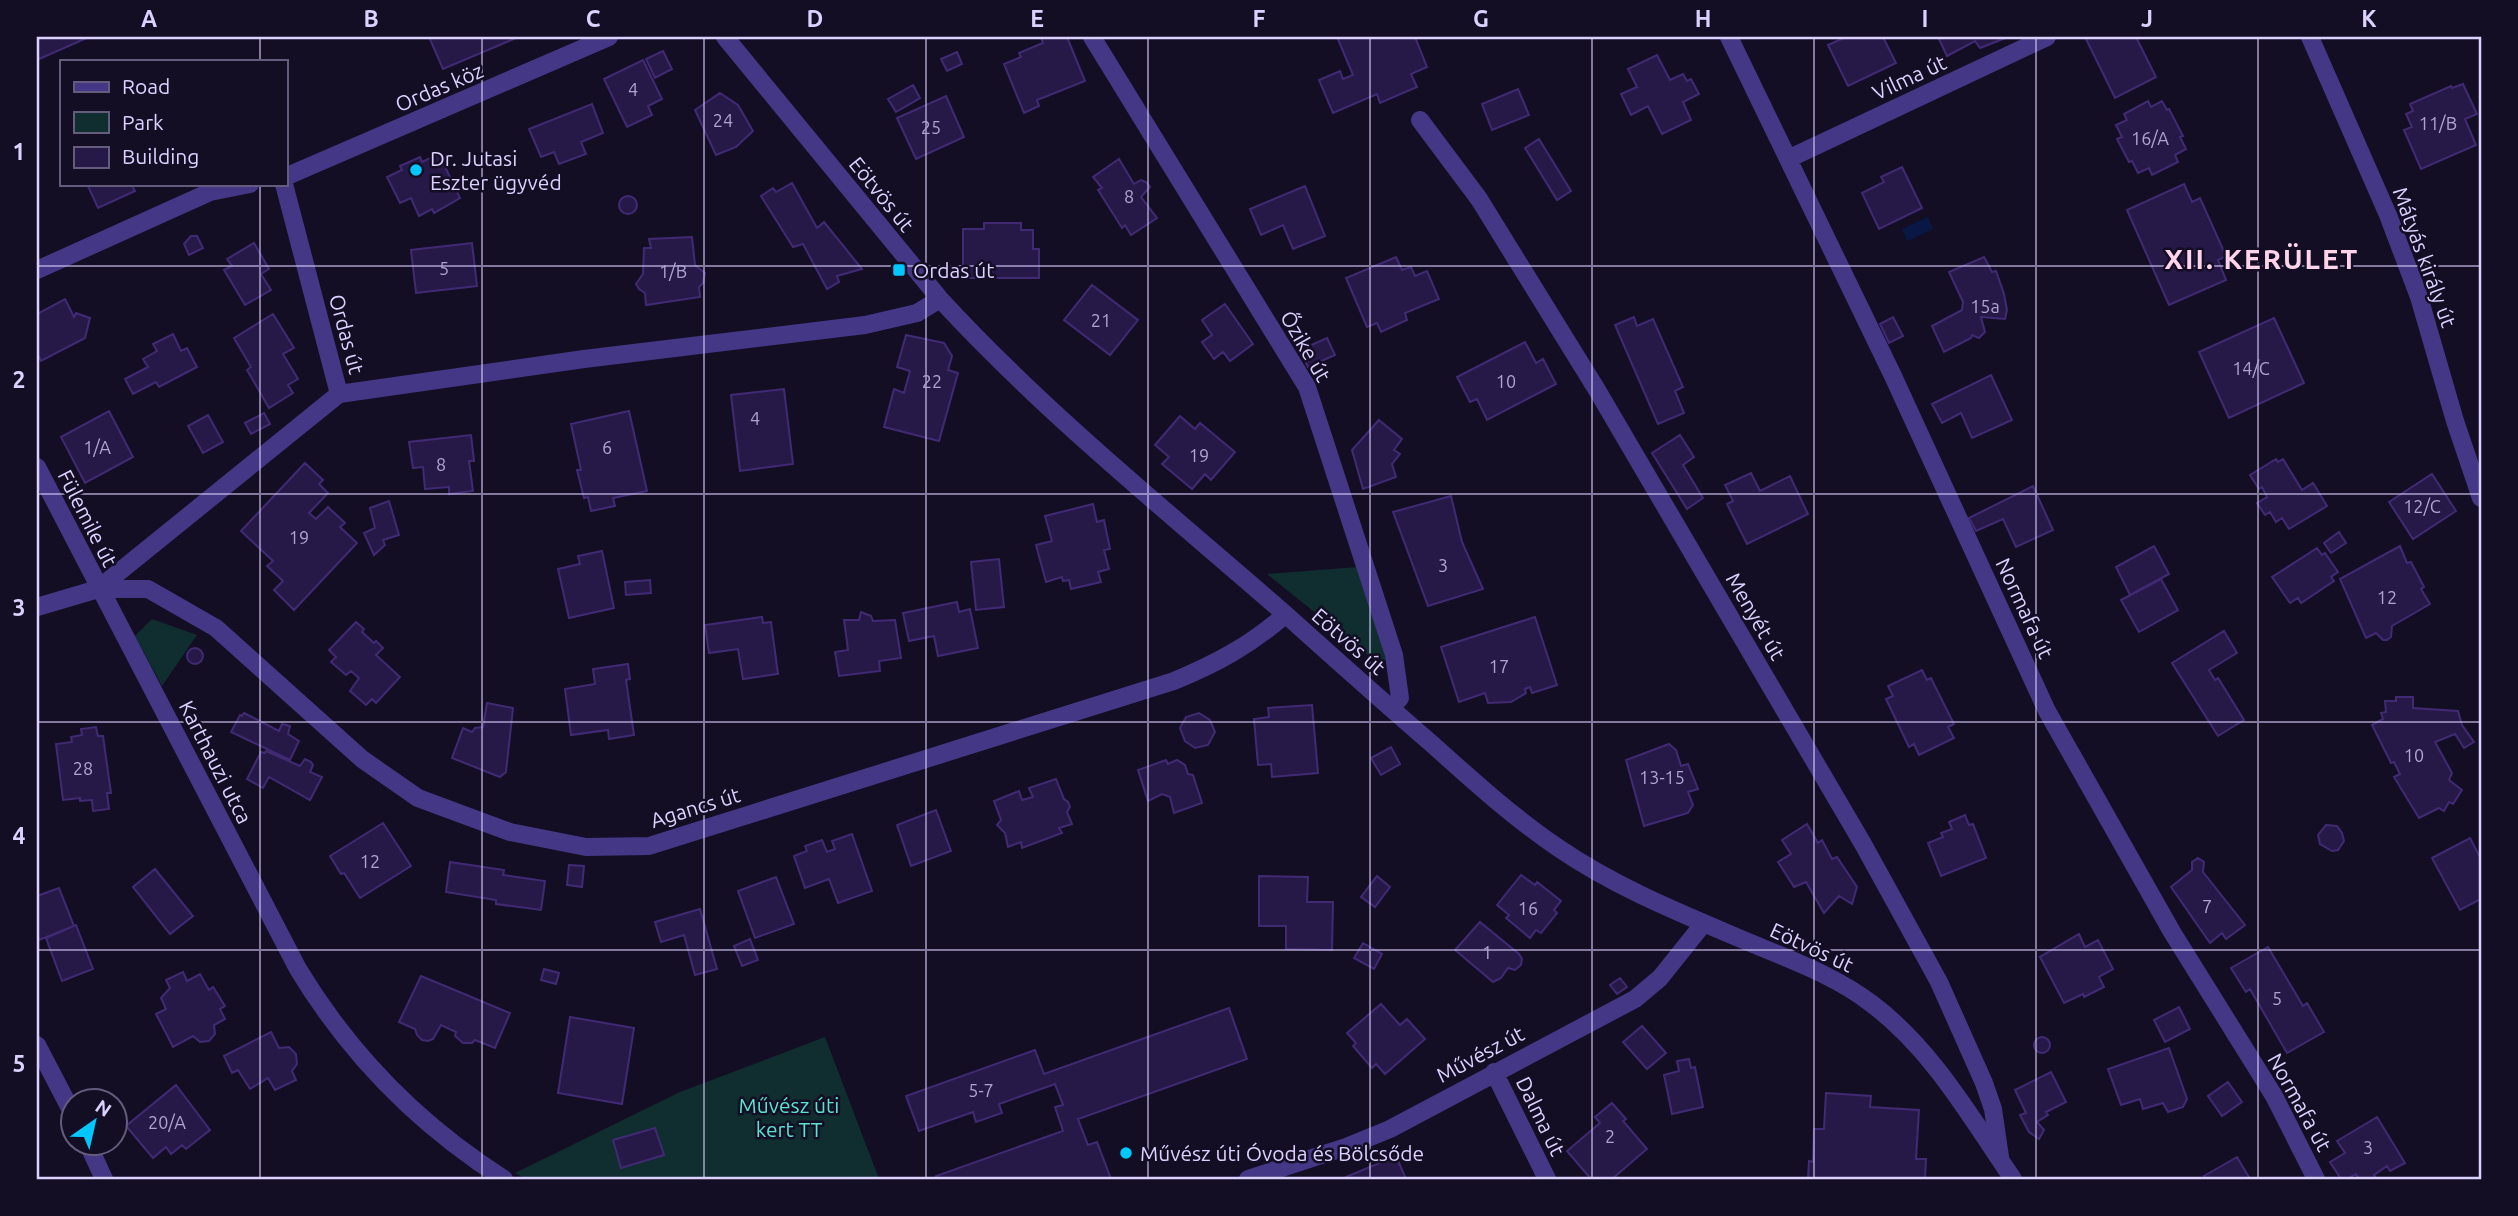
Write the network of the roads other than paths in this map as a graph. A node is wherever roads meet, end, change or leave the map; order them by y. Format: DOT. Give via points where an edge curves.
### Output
graph roads {
  1 [pos="610,37"];
  2 [pos="725,37"];
  3 [pos="1092,37"];
  4 [pos="1729,37"];
  5 [pos="2047,37"];
  6 [pos="2310,37"];
  7 [pos="1420,120"];
  8 [pos="1790,158"];
  9 [pos="287,176"];
  10 [pos="239,186"];
  11 [pos="285,186"];
  12 [pos="37,270"];
  13 [pos="940,299"];
  14 [pos="339,394"];
  15 [pos="37,467"];
  16 [pos="2481,498"];
  17 [pos="98,589"];
  18 [pos="37,607"];
  19 [pos="1285,615"];
  20 [pos="1391,708"];
  21 [pos="1704,923"];
  22 [pos="37,1045"];
  23 [pos="1494,1072"];
  24 [pos="60,1089"];
  25 [pos="93,1156"];
  26 [pos="2000,1160"];
  27 [pos="104,1179"];
  28 [pos="503,1179"];
  29 [pos="1248,1179"];
  30 [pos="1547,1179"];
  31 [pos="2013,1179"];
  32 [pos="2316,1179"];
  1 -- 9 [label="street, Ordas köz"];
  2 -- 13 [label="street, Eötvös út"];
  3 -- 20 [label="street, Őzike út" via="1307,387 1394,655 1400,698"];
  4 -- 8 [label="street, Normafa út"];
  5 -- 8 [label="street, Vilma út"];
  6 -- 16 [label="street, Mátyás király út" via="2419,297"];
  7 -- 26 [label="street, Menyét út" via="1479,199 1597,390 1863,844 1939,982 1984,1083 1993,1109"];
  8 -- 32 [label="street, Normafa út" via="2047,711 2172,932 2274,1096"];
  10 -- 12 [label="street" via="210,191"];
  11 -- 14 [label="street, Ordas út"];
  13 -- 14 [label="street, Ordas út" via="917,313 865,325"];
  13 -- 19 [label="street, Eötvös út" via="1056,414"];
  14 -- 17 [label="street"];
  15 -- 17 [label="street, Fülemile út"];
  17 -- 18 [label="street, Agancs út"];
  17 -- 19 [label="street, Agancs út" via="148,589 216,628 362,759 418,798 510,832 586,847 649,846 1174,681 1250,644"];
  17 -- 28 [label="street, Karthauzi utca" via="315,997 356,1052 417,1115"];
  19 -- 20 [label="street, Eötvös út"];
  20 -- 21 [label="street, Eötvös út" via="1554,845 1601,876"];
  21 -- 23 [label="street, Művész út" via="1660,978 1635,999"];
  21 -- 26 [label="street, Eötvös út" via="1811,969 1873,1005 1943,1076"];
  22 -- 24 [label="street"];
  23 -- 29 [label="street, Művész út" via="1390,1129"];
  23 -- 30 [label="street, Dalma út"];
  25 -- 27 [label="street"];
  26 -- 31 [label="street, Eötvös út"];
}
